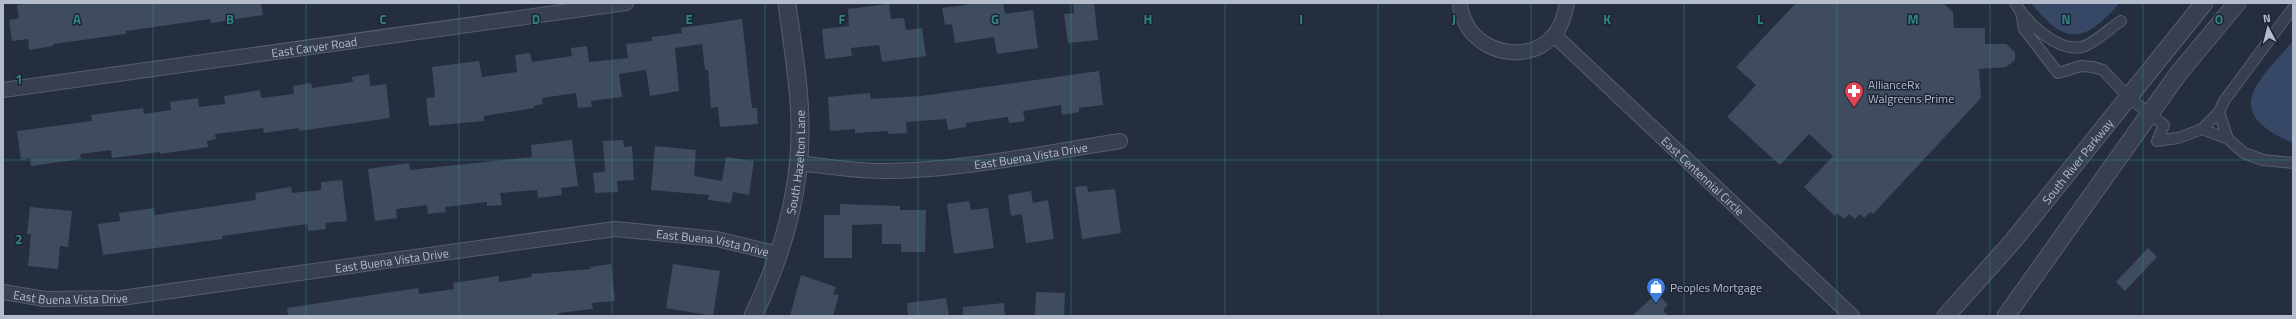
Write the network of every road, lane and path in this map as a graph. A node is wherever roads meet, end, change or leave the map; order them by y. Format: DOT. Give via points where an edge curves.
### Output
graph roads {
  1 [pos="626,3"];
  2 [pos="787,3"];
  3 [pos="1460,3"];
  4 [pos="1568,3"];
  5 [pos="2015,3"];
  6 [pos="2204,3"];
  7 [pos="2237,3"];
  8 [pos="2293,8"];
  9 [pos="2021,12"];
  10 [pos="2121,21"];
  11 [pos="1554,35"];
  12 [pos="3,90"];
  13 [pos="2128,97"];
  14 [pos="2219,112"];
  15 [pos="2150,114"];
  16 [pos="2202,130"];
  17 [pos="2228,139"];
  18 [pos="1120,141"];
  19 [pos="798,163"];
  20 [pos="2293,163"];
  21 [pos="779,254"];
  22 [pos="3,292"];
  23 [pos="753,316"];
  24 [pos="1852,316"];
  25 [pos="1946,316"];
  26 [pos="2006,316"];
  1 -- 12 [label="street, East Carver Road"];
  2 -- 19 [label="street, South Hazelton Lane" via="799,92"];
  3 -- 11 [label="street" via="1465,23 1476,37 1490,48 1506,52 1524,52 1540,46"];
  4 -- 11 [label="street" via="1564,20"];
  5 -- 9 [label="street"];
  6 -- 13 [label="street, South River Parkway"];
  7 -- 15 [label="street" via="2178,74"];
  8 -- 14 [label="street" via="2228,95"];
  9 -- 10 [label="street" via="2056,44 2071,47 2085,46"];
  9 -- 13 [label="street" via="2024,29 2058,73 2081,66 2093,66 2103,70"];
  11 -- 24 [label="street, East Centennial Circle"];
  13 -- 15 [label="street"];
  13 -- 25 [label="street, South River Parkway" via="2013,241"];
  14 -- 16 [label="street"];
  14 -- 17 [label="street"];
  15 -- 16 [label="street" via="2164,125 2157,141 2178,138"];
  15 -- 26 [label="street"];
  16 -- 17 [label="street"];
  17 -- 20 [label="street" via="2244,153 2263,160"];
  18 -- 19 [label="street, East Buena Vista Drive" via="954,166 902,170 882,171"];
  19 -- 21 [label="street, South Hazelton Lane" via="790,212"];
  21 -- 22 [label="street, East Buena Vista Drive" via="718,239 615,229 121,298 45,298"];
  21 -- 23 [label="street, South Hazelton Lane"];
}
